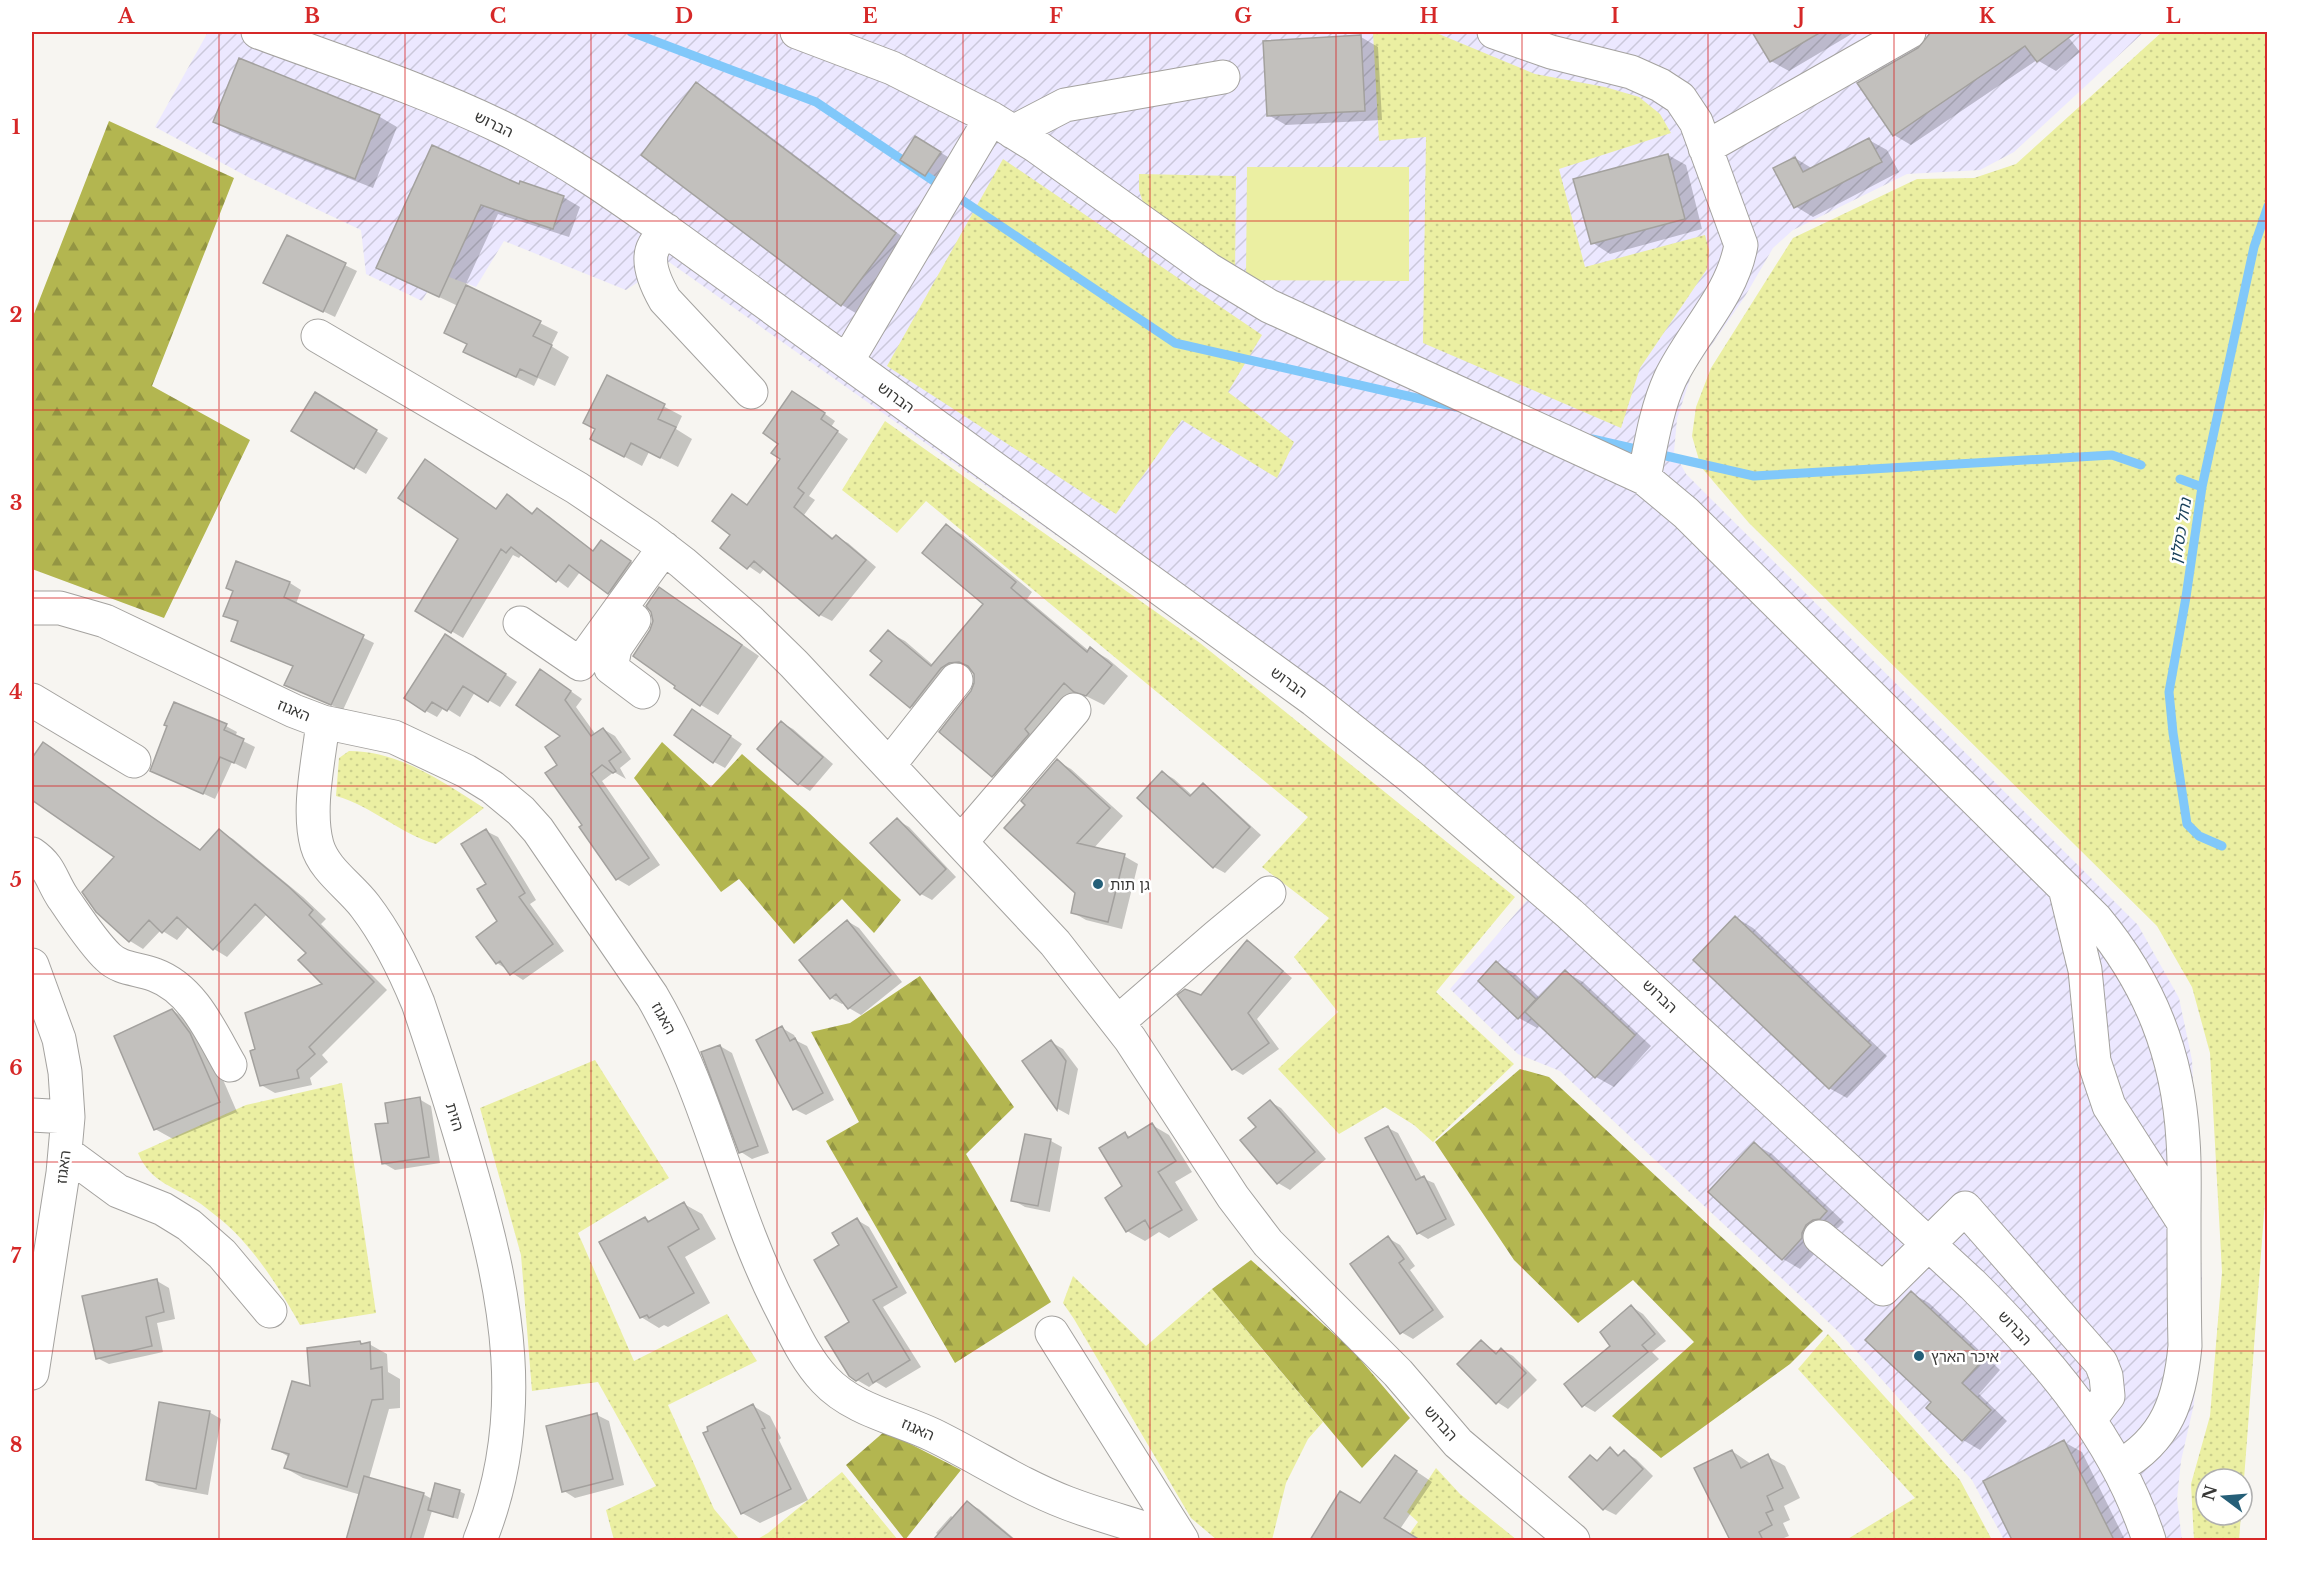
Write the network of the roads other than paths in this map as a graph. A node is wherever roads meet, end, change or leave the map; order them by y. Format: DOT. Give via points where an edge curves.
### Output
graph roads {
  1 [pos="258,32"];
  2 [pos="797,32"];
  3 [pos="1494,32"];
  4 [pos="1909,32"];
  5 [pos="1223,77"];
  6 [pos="1002,125"];
  7 [pos="1705,148"];
  8 [pos="666,230"];
  9 [pos="318,336"];
  10 [pos="847,361"];
  11 [pos="751,392"];
  12 [pos="1644,478"];
  13 [pos="671,554"];
  14 [pos="32,608"];
  15 [pos="520,623"];
  16 [pos="956,680"];
  17 [pos="643,692"];
  18 [pos="32,700"];
  19 [pos="1074,710"];
  20 [pos="323,722"];
  21 [pos="134,761"];
  22 [pos="889,765"];
  23 [pos="961,842"];
  24 [pos="32,854"];
  25 [pos="2065,888"];
  26 [pos="1269,894"];
  27 [pos="32,965"];
  28 [pos="1118,1022"];
  29 [pos="230,1065"];
  30 [pos="32,1115"];
  31 [pos="68,1117"];
  32 [pos="65,1152"];
  33 [pos="2184,1223"];
  34 [pos="1820,1237"];
  35 [pos="1929,1244"];
  36 [pos="270,1311"];
  37 [pos="1052,1334"];
  38 [pos="32,1373"];
  39 [pos="2090,1419"];
  40 [pos="2118,1467"];
  41 [pos="480,1540"];
  42 [pos="1180,1540"];
  43 [pos="1573,1540"];
  44 [pos="2149,1540"];
  1 -- 8 [label="street, הברוש" via="450,104 502,128 569,165"];
  2 -- 6 [label="street" via="892,68"];
  3 -- 7 [label="street" via="1551,52 1631,72 1660,85 1680,98 1696,122"];
  4 -- 7 [label="street"];
  5 -- 6 [label="street" via="1065,105"];
  6 -- 10 [label="street"];
  6 -- 12 [label="street" via="1246,294"];
  7 -- 12 [label="street" via="1741,245 1738,265 1671,379 1657,416"];
  8 -- 10 [label="street, הברוש"];
  8 -- 11 [label="street" via="653,247 656,283 665,300"];
  9 -- 13 [label="street, הברוש" via="568,482"];
  10 -- 35 [label="street, הברוש" via="1314,700 1411,777 1570,914"];
  12 -- 25 [label="street" via="1686,513"];
  13 -- 15 [label="street" via="580,664"];
  13 -- 17 [label="street" via="615,648 611,662 611,668"];
  13 -- 22 [label="street, הברוש" via="780,649"];
  14 -- 20 [label="street, האגוז" via="60,608 105,621 277,704"];
  16 -- 22 [label="street"];
  18 -- 21 [label="street"];
  19 -- 23 [label="street"];
  20 -- 41 [label="street, הזית" via="314,803 317,845 327,864 382,930 418,1003 470,1169 500,1290 509,1354 509,1418 501,1475"];
  20 -- 42 [label="street, האגוז" via="394,737 466,771 506,797 538,830 672,1032 764,1274 810,1361 826,1382 854,1402 933,1436 1051,1496"];
  22 -- 23 [label="street, הברוש"];
  23 -- 28 [label="street, הברוש" via="1055,943"];
  24 -- 29 [label="street" via="47,866 61,896 108,956 121,966 155,975 179,989 195,1007"];
  25 -- 33 [label="street" via="2085,970 2094,1061 2109,1106"];
  25 -- 33 [label="street" via="2122,951 2159,1021 2173,1067 2181,1115"];
  26 -- 28 [label="street"];
  27 -- 31 [label="street, האגוז" via="59,1039"];
  28 -- 43 [label="street, הברוש" via="1233,1197 1268,1243 1392,1367 1458,1443"];
  30 -- 31 [label="street"];
  31 -- 32 [label="street, האגוז"];
  32 -- 36 [label="street" via="118,1191 164,1209 189,1225 222,1254"];
  32 -- 38 [label="street, האגוז"];
  33 -- 40 [label="street" via="2184,1346 2177,1392 2167,1419 2151,1442"];
  34 -- 35 [label="street" via="1882,1289"];
  35 -- 39 [label="street, הברוש" via="2017,1329"];
  35 -- 39 [label="street" via="1965,1208 2101,1363 2108,1396"];
  37 -- 42 [label="street"];
  39 -- 40 [label="street, הברוש"];
  40 -- 44 [label="street, הברוש"];
}
